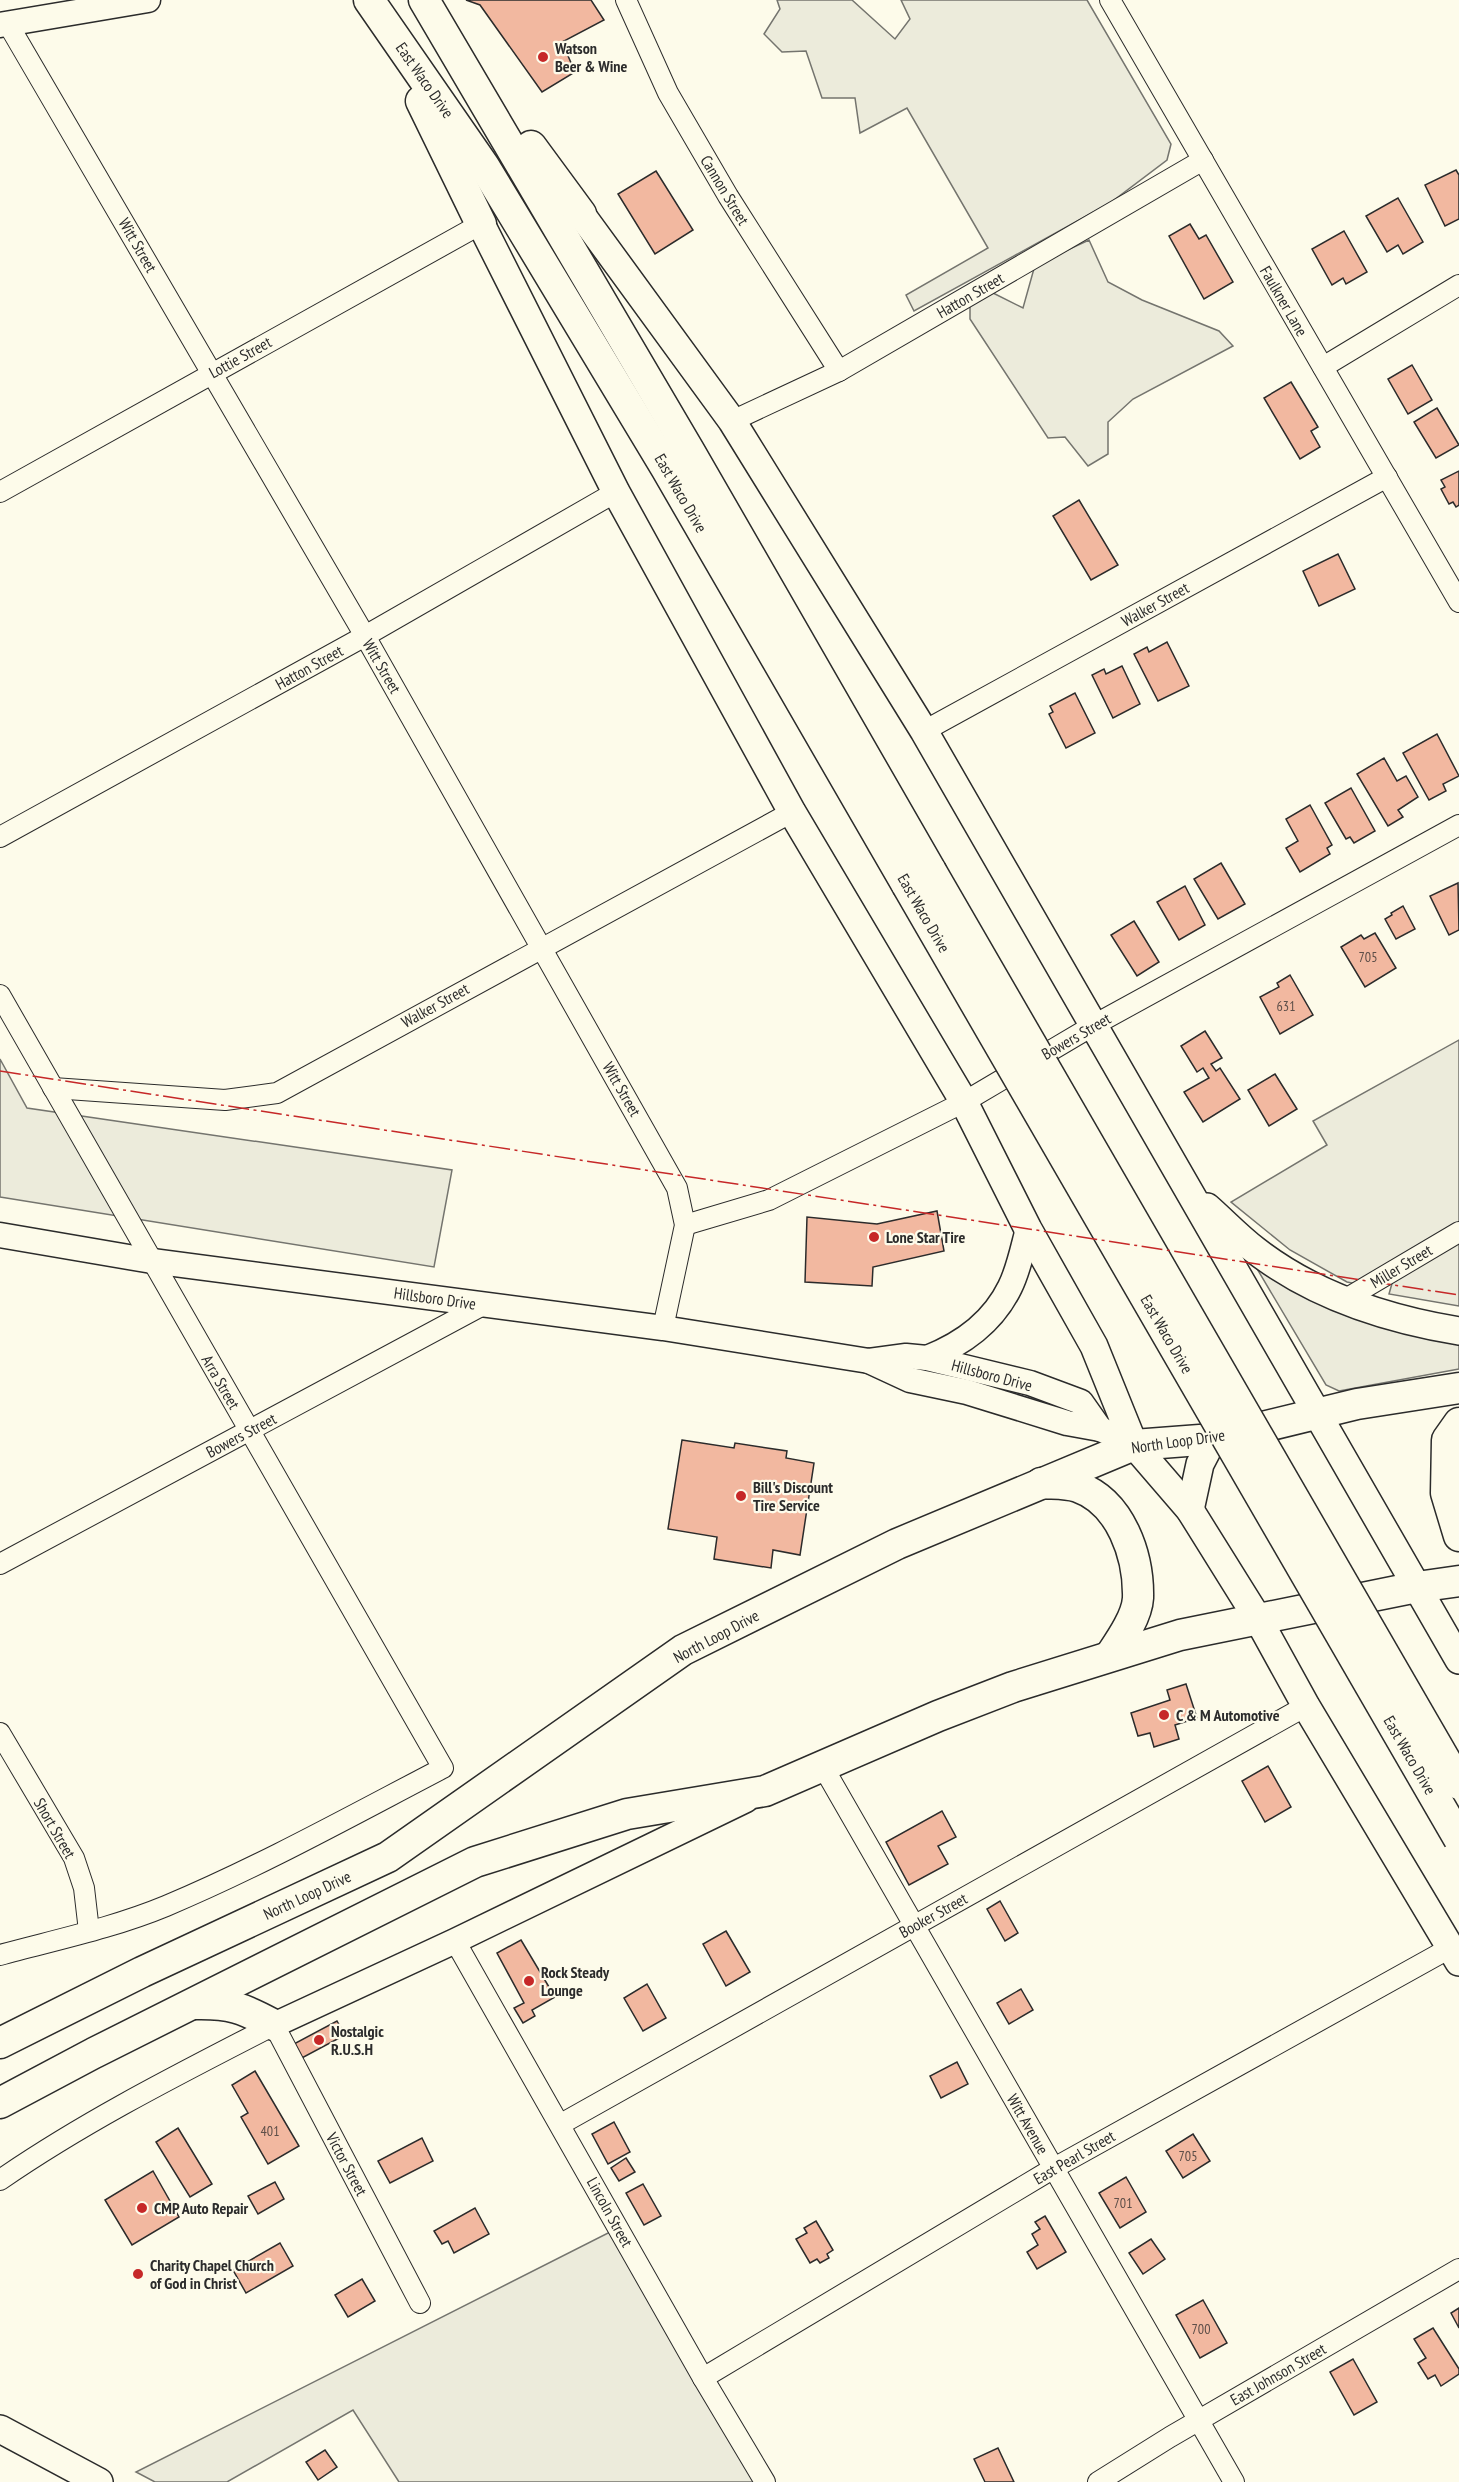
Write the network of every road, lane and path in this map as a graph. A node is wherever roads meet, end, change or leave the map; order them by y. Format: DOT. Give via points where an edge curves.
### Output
graph roads {
  1 [pos="148,0"];
  2 [pos="424,0"];
  3 [pos="626,0"];
  4 [pos="1110,0"];
  5 [pos="375,8"];
  6 [pos="4,24"];
  7 [pos="447,39"];
  8 [pos="1203,160"];
  9 [pos="581,214"];
  10 [pos="481,224"];
  11 [pos="1459,285"];
  12 [pos="1323,367"];
  13 [pos="838,371"];
  14 [pos="213,372"];
  15 [pos="732,421"];
  16 [pos="1387,477"];
  17 [pos="0,492"];
  18 [pos="616,492"];
  19 [pos="1459,602"];
  20 [pos="365,636"];
  21 [pos="924,731"];
  22 [pos="792,812"];
  23 [pos="1459,825"];
  24 [pos="0,837"];
  25 [pos="919,878"];
  26 [pos="541,947"];
  27 [pos="0,995"];
  28 [pos="1094,1025"];
  29 [pos="53,1088"];
  30 [pos="963,1102"];
  31 [pos="1185,1186"];
  32 [pos="685,1225"];
  33 [pos="1028,1228"];
  34 [pos="1459,1232"];
  35 [pos="0,1235"];
  36 [pos="152,1261"];
  37 [pos="1344,1300"];
  38 [pos="483,1305"];
  39 [pos="663,1328"];
  40 [pos="1459,1332"];
  41 [pos="927,1358"];
  42 [pos="869,1361"];
  43 [pos="1459,1388"];
  44 [pos="1316,1414"];
  45 [pos="1459,1423"];
  46 [pos="1100,1429"];
  47 [pos="249,1430"];
  48 [pos="1213,1439"];
  49 [pos="1134,1445"];
  50 [pos="1039,1483"];
  51 [pos="1190,1510"];
  52 [pos="1459,1536"];
  53 [pos="0,1564"];
  54 [pos="1459,1581"];
  55 [pos="1416,1587"];
  56 [pos="1257,1619"];
  57 [pos="1110,1656"];
  58 [pos="1459,1660"];
  59 [pos="1306,1706"];
  60 [pos="0,1733"];
  61 [pos="822,1766"];
  62 [pos="1459,1784"];
  63 [pos="765,1791"];
  64 [pos="1459,1839"];
  65 [pos="914,1925"];
  66 [pos="89,1931"];
  67 [pos="455,1941"];
  68 [pos="0,1955"];
  69 [pos="1455,1955"];
  70 [pos="191,2005"];
  71 [pos="274,2025"];
  72 [pos="0,2043"];
  73 [pos="0,2103"];
  74 [pos="561,2124"];
  75 [pos="1054,2168"];
  76 [pos="0,2180"];
  77 [pos="1459,2269"];
  78 [pos="420,2302"];
  79 [pos="703,2378"];
  80 [pos="1199,2420"];
  81 [pos="0,2429"];
  82 [pos="99,2482"];
  83 [pos="765,2482"];
  84 [pos="1098,2482"];
  85 [pos="1234,2482"];
  1 -- 6 [label="street"];
  2 -- 7 [label="main road, East Waco Drive"];
  3 -- 13 [label="street, Cannon Street" via="668,93"];
  4 -- 8 [label="street, Faulkner Lane"];
  5 -- 10 [label="main road"];
  5 -- 25 [label="main road, East Waco Drive" via="484,166"];
  6 -- 14 [label="street, Witt Street"];
  7 -- 9 [label="main road"];
  7 -- 25 [label="main road, East Waco Drive" via="690,452"];
  8 -- 12 [label="street, Faulkner Lane"];
  8 -- 13 [label="street, Hatton Street"];
  9 -- 15 [label="main road"];
  10 -- 14 [label="street, Lottie Street"];
  10 -- 18 [label="main road"];
  11 -- 12 [label="street"];
  12 -- 16 [label="street, Faulkner Lane"];
  13 -- 15 [label="street, Hatton Street"];
  14 -- 17 [label="street, Lottie Street"];
  14 -- 20 [label="street, Witt Street"];
  15 -- 21 [label="main road"];
  16 -- 19 [label="street, Faulkner Lane"];
  16 -- 21 [label="street, Walker Street"];
  18 -- 20 [label="street, Hatton Street"];
  18 -- 22 [label="main road"];
  20 -- 24 [label="street, Hatton Street"];
  20 -- 26 [label="street, Witt Street"];
  21 -- 28 [label="main road"];
  22 -- 26 [label="street, Walker Street"];
  22 -- 30 [label="main road"];
  23 -- 28 [label="street, Bowers Street"];
  25 -- 62 [label="main road, East Waco Drive, bridge"];
  25 -- 64 [label="main road, East Waco Drive, bridge"];
  26 -- 29 [label="street, Walker Street" via="277,1093 225,1100"];
  26 -- 32 [label="street, Witt Street" via="677,1188"];
  27 -- 29 [label="street, Arra Street"];
  28 -- 30 [label="street, Bowers Street"];
  28 -- 31 [label="main road"];
  29 -- 36 [label="street, Arra Street"];
  30 -- 32 [label="street, Bowers Street" via="769,1200"];
  30 -- 33 [label="main road"];
  31 -- 37 [label="main road" via="1255,1250 1296,1278"];
  31 -- 44 [label="main road"];
  32 -- 39 [label="street, Witt Street"];
  33 -- 41 [label="street" via="1011,1287 990,1320 951,1349"];
  33 -- 49 [label="main road" via="1094,1346"];
  34 -- 37 [label="street, Miller Street"];
  35 -- 36 [label="street, Hillsboro Drive"];
  36 -- 38 [label="street, Hillsboro Drive"];
  36 -- 47 [label="street, Arra Street"];
  37 -- 40 [label="main road" via="1389,1316"];
  38 -- 39 [label="street, Hillsboro Drive"];
  38 -- 47 [label="street, Bowers Street"];
  39 -- 42 [label="street, Hillsboro Drive"];
  41 -- 42 [label="street, Hillsboro Drive" via="906,1356"];
  41 -- 46 [label="street, Hillsboro Drive" via="1030,1383 1081,1402"];
  42 -- 46 [label="street, Hillsboro Drive" via="910,1380"];
  43 -- 44 [label="main road, North Loop Drive"];
  44 -- 48 [label="main road, North Loop Drive"];
  44 -- 55 [label="main road"];
  45 -- 52 [label="main road" via="1448,1440 1446,1493"];
  46 -- 49 [label="street, Hillsboro Drive"];
  47 -- 53 [label="street, Bowers Street"];
  47 -- 66 [label="street, Arra Street" via="443,1768 164,1907"];
  48 -- 49 [label="main road, North Loop Drive"];
  48 -- 51 [label="main road" via="1200,1464"];
  49 -- 50 [label="main road, North Loop Drive"];
  49 -- 51 [label="main road"];
  50 -- 57 [label="main road" via="1078,1487 1107,1505 1122,1525 1133,1558 1138,1600 1126,1633"];
  50 -- 72 [label="main road, North Loop Drive" via="897,1544 684,1650 388,1857"];
  51 -- 56 [label="main road"];
  54 -- 55 [label="main road"];
  55 -- 56 [label="main road"];
  55 -- 58 [label="main road"];
  56 -- 57 [label="main road" via="1180,1635"];
  56 -- 59 [label="main road"];
  57 -- 61 [label="main road" via="1013,1687"];
  59 -- 65 [label="street, Booker Street"];
  59 -- 69 [label="main road"];
  60 -- 66 [label="street, Short Street" via="74,1858 84,1888"];
  61 -- 63 [label="main road"];
  61 -- 65 [label="street, Witt Avenue"];
  63 -- 67 [label="street"];
  63 -- 70 [label="main road" via="627,1814 475,1862"];
  65 -- 74 [label="street, Booker Street"];
  65 -- 75 [label="street, Witt Avenue"];
  66 -- 68 [label="street"];
  67 -- 71 [label="street"];
  67 -- 74 [label="street, Lincoln Street"];
  69 -- 75 [label="street, East Pearl Street"];
  70 -- 71 [label="main road" via="222,2003"];
  70 -- 73 [label="main road"];
  71 -- 76 [label="street" via="147,2091"];
  71 -- 78 [label="street, Victor Street"];
  74 -- 79 [label="street, Lincoln Street"];
  75 -- 79 [label="street, East Pearl Street"];
  75 -- 80 [label="street, Witt Avenue"];
  77 -- 80 [label="street, East Johnson Street"];
  79 -- 83 [label="street, Lincoln Street"];
  80 -- 84 [label="street, East Johnson Street"];
  80 -- 85 [label="street, Witt Avenue"];
  81 -- 82 [label="main road"];
}
